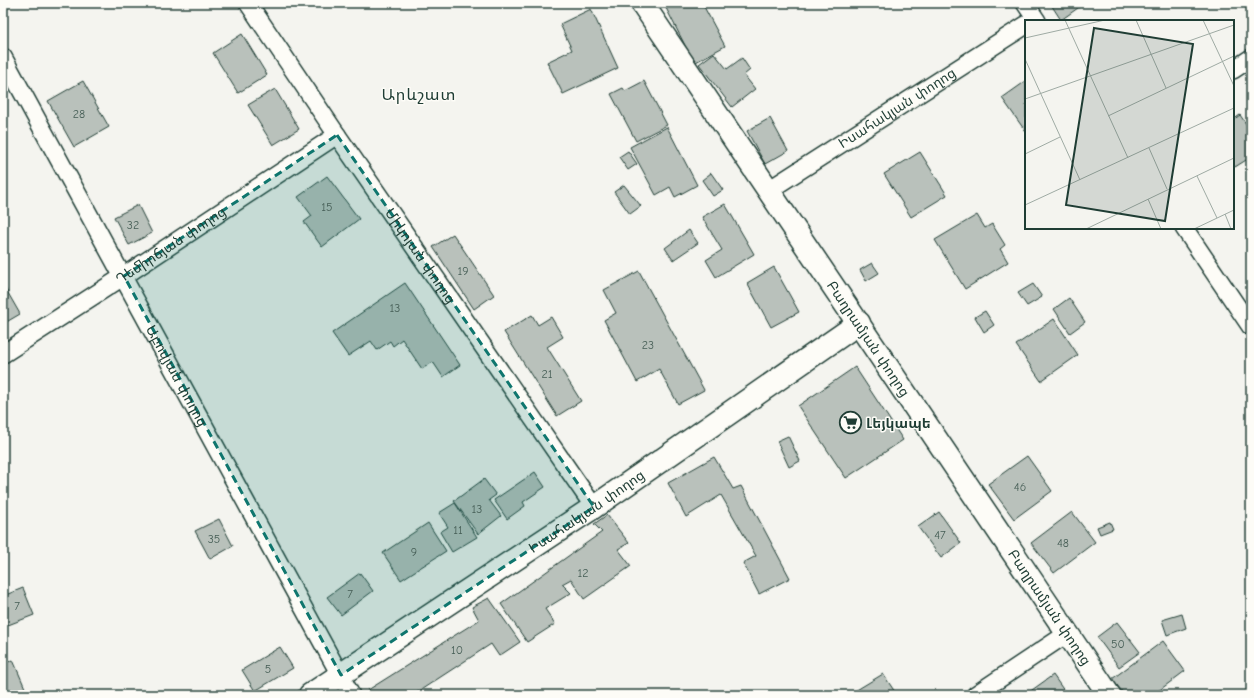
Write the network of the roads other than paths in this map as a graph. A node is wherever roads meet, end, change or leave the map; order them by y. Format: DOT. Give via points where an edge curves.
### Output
graph roads {
  1 [pos="248,3"];
  2 [pos="642,3"];
  3 [pos="1025,3"];
  4 [pos="1032,20"];
  5 [pos="1025,27"];
  6 [pos="3,57"];
  7 [pos="1251,58"];
  8 [pos="1234,69"];
  9 [pos="337,135"];
  10 [pos="769,190"];
  11 [pos="1185,229"];
  12 [pos="124,276"];
  13 [pos="859,323"];
  14 [pos="1251,327"];
  15 [pos="3,354"];
  16 [pos="594,507"];
  17 [pos="1068,633"];
  18 [pos="341,675"];
  19 [pos="310,695"];
  20 [pos="351,695"];
  21 [pos="975,695"];
  22 [pos="1108,695"];
  1 -- 9 [label="street, Միկոյան փողոց"];
  2 -- 10 [label="main road, Բաղրամյան փողոց"];
  3 -- 4 [label="street"];
  5 -- 10 [label="street, Իսահակյան փողոց"];
  6 -- 12 [label="street, Աբովյան փողոց"];
  7 -- 8 [label="street"];
  9 -- 12 [label="street, Դեմիրճյան փողոց"];
  9 -- 16 [label="street, Միկոյան փողոց"];
  10 -- 13 [label="main road, Բաղրամյան փողոց"];
  11 -- 14 [label="street"];
  12 -- 15 [label="street, Դեմիրճյան փողոց"];
  12 -- 18 [label="street, Աբովյան փողոց"];
  13 -- 16 [label="main road, Իսահակյան փողոց"];
  13 -- 17 [label="main road, Բաղրամյան փողոց"];
  16 -- 18 [label="main road, Իսահակյան փողոց"];
  17 -- 21 [label="street"];
  17 -- 22 [label="main road, Բաղրամյան փողոց"];
  18 -- 19 [label="main road, Իսահակյան փողոց"];
  18 -- 20 [label="street, Աբովյան փողոց"];
}
